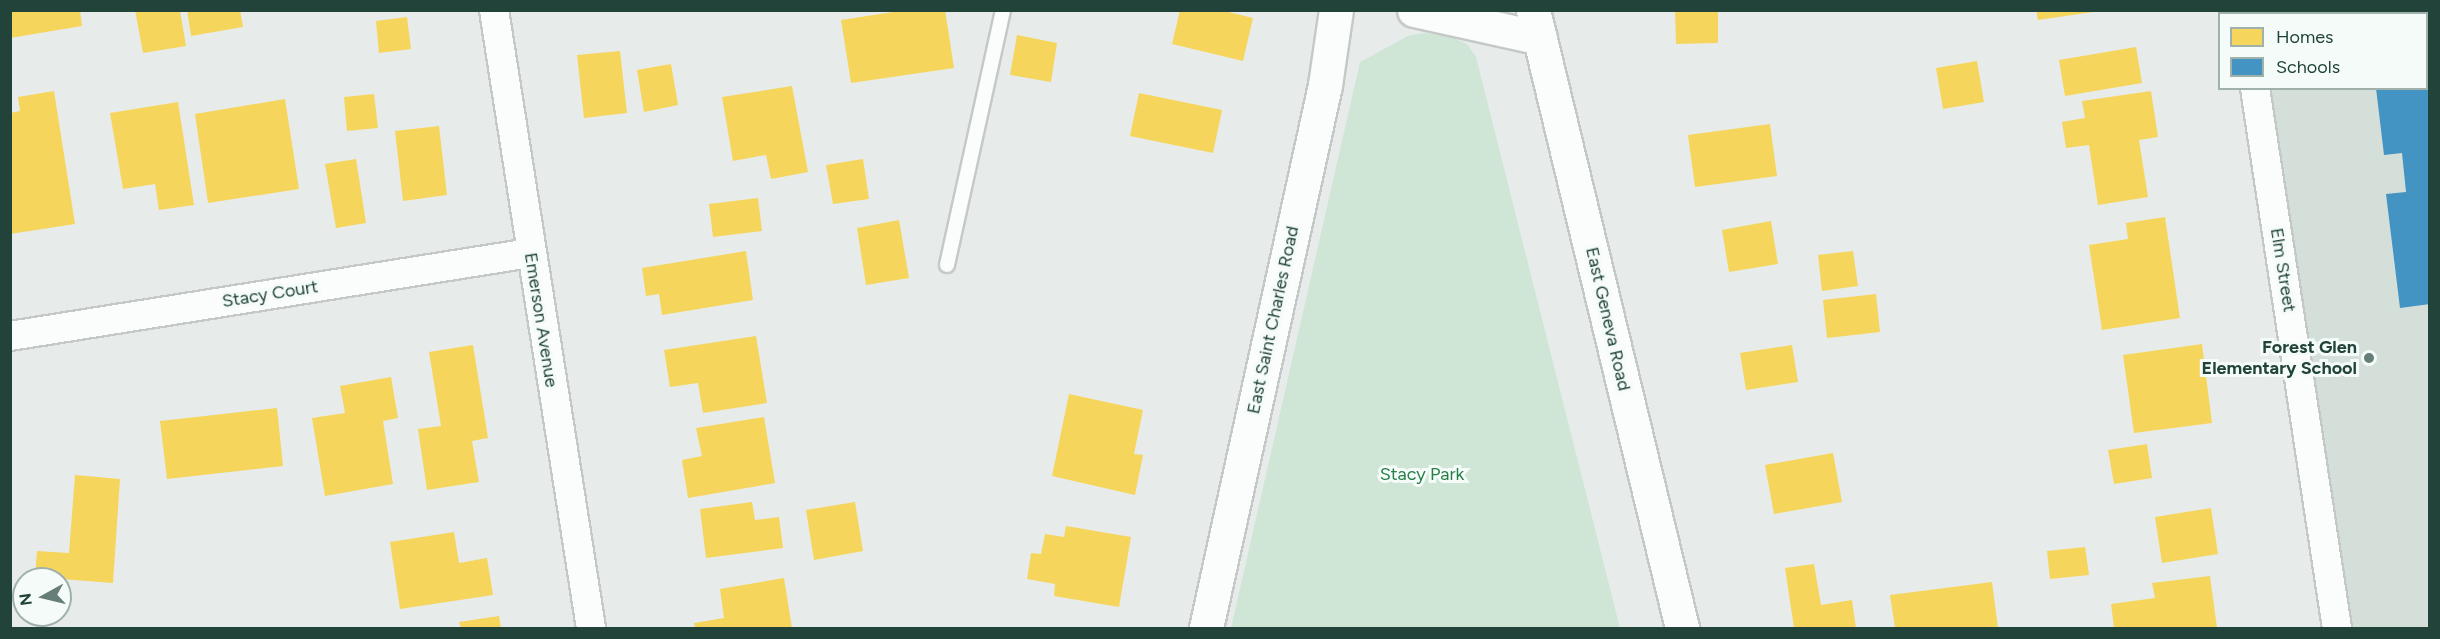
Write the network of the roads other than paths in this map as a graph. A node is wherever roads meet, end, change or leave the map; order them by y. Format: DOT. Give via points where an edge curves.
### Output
graph roads {
  1 [pos="494,10"];
  2 [pos="1003,10"];
  3 [pos="1336,10"];
  4 [pos="1414,10"];
  5 [pos="1537,24"];
  6 [pos="2255,90"];
  7 [pos="530,253"];
  8 [pos="947,265"];
  9 [pos="10,336"];
  10 [pos="591,628"];
  11 [pos="1206,628"];
  12 [pos="1682,628"];
  13 [pos="2337,628"];
  1 -- 7 [label="street, Emerson Avenue"];
  2 -- 8 [label="lane"];
  3 -- 11 [label="street, East Saint Charles Road" via="1325,85"];
  4 -- 5 [label="street"];
  5 -- 12 [label="street, East Geneva Road"];
  6 -- 13 [label="street, Elm Street"];
  7 -- 9 [label="street, Stacy Court"];
  7 -- 10 [label="street, Emerson Avenue"];
}
